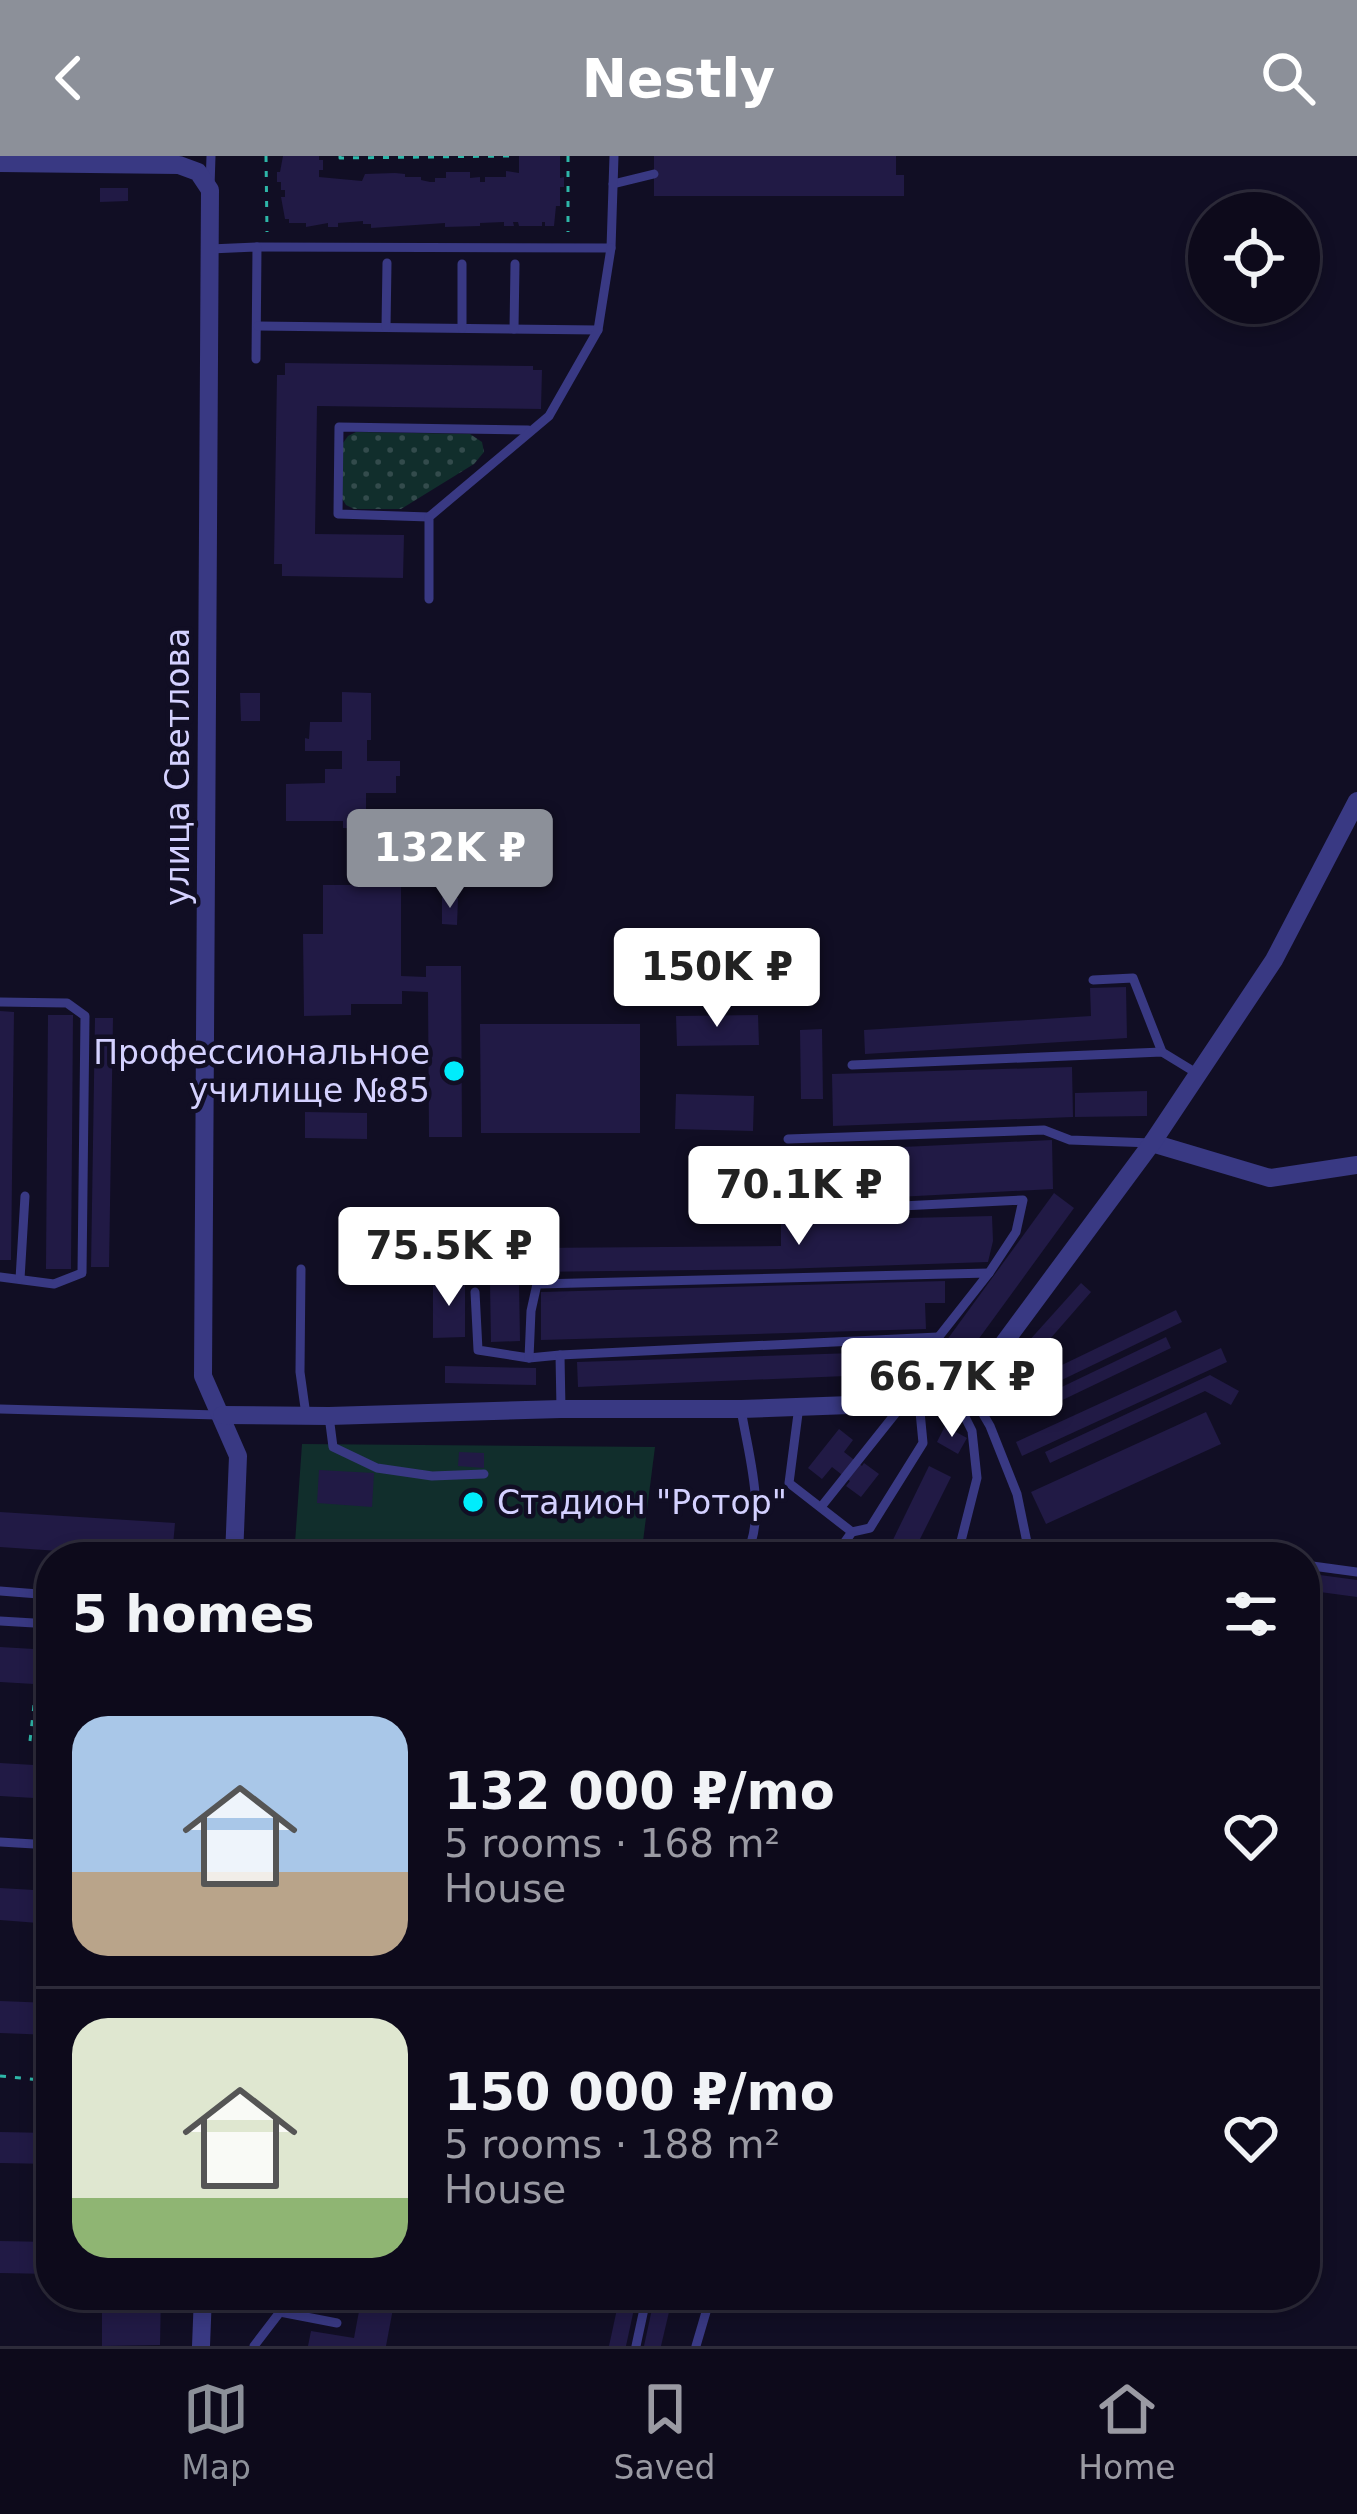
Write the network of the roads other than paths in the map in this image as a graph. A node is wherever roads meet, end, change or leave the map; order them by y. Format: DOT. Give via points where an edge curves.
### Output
graph roads {
  1 [pos="211,156"];
  2 [pos="614,156"];
  3 [pos="0,164"];
  4 [pos="654,174"];
  5 [pos="613,184"];
  6 [pos="210,190"];
  7 [pos="256,247"];
  8 [pos="610,248"];
  9 [pos="210,249"];
  10 [pos="386,263"];
  11 [pos="462,264"];
  12 [pos="515,264"];
  13 [pos="258,326"];
  14 [pos="386,327"];
  15 [pos="462,328"];
  16 [pos="514,329"];
  17 [pos="598,330"];
  18 [pos="256,358"];
  19 [pos="530,430"];
  20 [pos="429,517"];
  21 [pos="429,599"];
  22 [pos="1357,801"];
  23 [pos="1093,980"];
  24 [pos="0,1002"];
  25 [pos="1162,1052"];
  26 [pos="852,1065"];
  27 [pos="1198,1074"];
  28 [pos="788,1139"];
  29 [pos="1152,1143"];
  30 [pos="1357,1166"];
  31 [pos="25,1196"];
  32 [pos="800,1211"];
  33 [pos="301,1269"];
  34 [pos="989,1273"];
  35 [pos="0,1277"];
  36 [pos="20,1279"];
  37 [pos="475,1292"];
  38 [pos="938,1337"];
  39 [pos="560,1355"];
  40 [pos="529,1358"];
  41 [pos="927,1398"];
  42 [pos="799,1406"];
  43 [pos="0,1409"];
  44 [pos="561,1409"];
  45 [pos="741,1409"];
  46 [pos="222,1415"];
  47 [pos="306,1415"];
  48 [pos="329,1416"];
  49 [pos="484,1474"];
  50 [pos="821,1507"];
  51 [pos="852,1532"];
  52 [pos="235,1542"];
  53 [pos="753,1542"];
  54 [pos="845,1542"];
  55 [pos="961,1542"];
  56 [pos="1027,1542"];
  57 [pos="1320,1567"];
  58 [pos="1357,1572"];
  59 [pos="0,1591"];
  60 [pos="36,1594"];
  61 [pos="0,1621"];
  62 [pos="36,1623"];
  63 [pos="0,1842"];
  64 [pos="36,1844"];
  65 [pos="202,2310"];
  66 [pos="644,2310"];
  67 [pos="707,2310"];
  68 [pos="280,2312"];
  69 [pos="337,2323"];
  70 [pos="201,2346"];
  71 [pos="254,2346"];
  72 [pos="636,2346"];
  73 [pos="696,2346"];
  1 -- 6 [label="lane"];
  2 -- 5 [label="lane"];
  3 -- 6 [label="street" via="179,166 198,172"];
  4 -- 5 [label="lane"];
  5 -- 8 [label="lane"];
  6 -- 9 [label="street, улица Светлова"];
  7 -- 8 [label="lane"];
  7 -- 9 [label="lane"];
  7 -- 13 [label="lane"];
  8 -- 17 [label="lane"];
  9 -- 46 [label="street, улица Светлова" via="203,1376"];
  10 -- 14 [label="lane"];
  11 -- 15 [label="lane"];
  12 -- 16 [label="lane"];
  13 -- 14 [label="lane"];
  13 -- 18 [label="lane"];
  14 -- 15 [label="lane"];
  15 -- 16 [label="lane"];
  16 -- 17 [label="lane"];
  17 -- 19 [label="lane" via="549,416"];
  19 -- 20 [label="lane"];
  19 -- 20 [label="lane" via="339,428 338,514"];
  20 -- 21 [label="lane"];
  22 -- 27 [label="street" via="1274,960"];
  23 -- 25 [label="lane" via="1133,978"];
  24 -- 36 [label="lane" via="68,1003 85,1016 82,1273 54,1284"];
  25 -- 26 [label="lane"];
  25 -- 27 [label="lane"];
  27 -- 29 [label="street"];
  28 -- 29 [label="lane" via="1044,1130 1070,1140"];
  29 -- 30 [label="street" via="1270,1178"];
  29 -- 41 [label="street" via="992,1359"];
  31 -- 36 [label="lane"];
  32 -- 34 [label="lane" via="1024,1200 1016,1232"];
  33 -- 47 [label="lane"];
  34 -- 38 [label="lane"];
  34 -- 40 [label="lane" via="538,1284"];
  35 -- 36 [label="lane"];
  37 -- 40 [label="lane" via="478,1350"];
  38 -- 39 [label="lane"];
  38 -- 41 [label="lane" via="926,1353"];
  39 -- 40 [label="lane"];
  39 -- 44 [label="lane"];
  41 -- 42 [label="street"];
  41 -- 50 [label="lane"];
  41 -- 51 [label="lane" via="923,1443 870,1528"];
  41 -- 55 [label="lane" via="972,1431 977,1478"];
  41 -- 56 [label="lane" via="976,1402 1017,1495"];
  42 -- 45 [label="street"];
  42 -- 50 [label="lane" via="790,1483"];
  43 -- 46 [label="lane"];
  44 -- 45 [label="street"];
  44 -- 48 [label="street"];
  45 -- 53 [label="lane" via="757,1512"];
  46 -- 47 [label="street"];
  46 -- 52 [label="street, улица Светлова" via="238,1456"];
  47 -- 48 [label="street"];
  48 -- 49 [label="lane" via="333,1447 377,1468"];
  50 -- 51 [label="lane"];
  51 -- 54 [label="lane"];
  57 -- 58 [label="lane"];
  59 -- 60 [label="lane"];
  61 -- 62 [label="lane"];
  63 -- 64 [label="lane"];
  65 -- 70 [label="street"];
  66 -- 72 [label="lane"];
  67 -- 73 [label="lane"];
  68 -- 69 [label="lane"];
  68 -- 71 [label="lane"];
}
